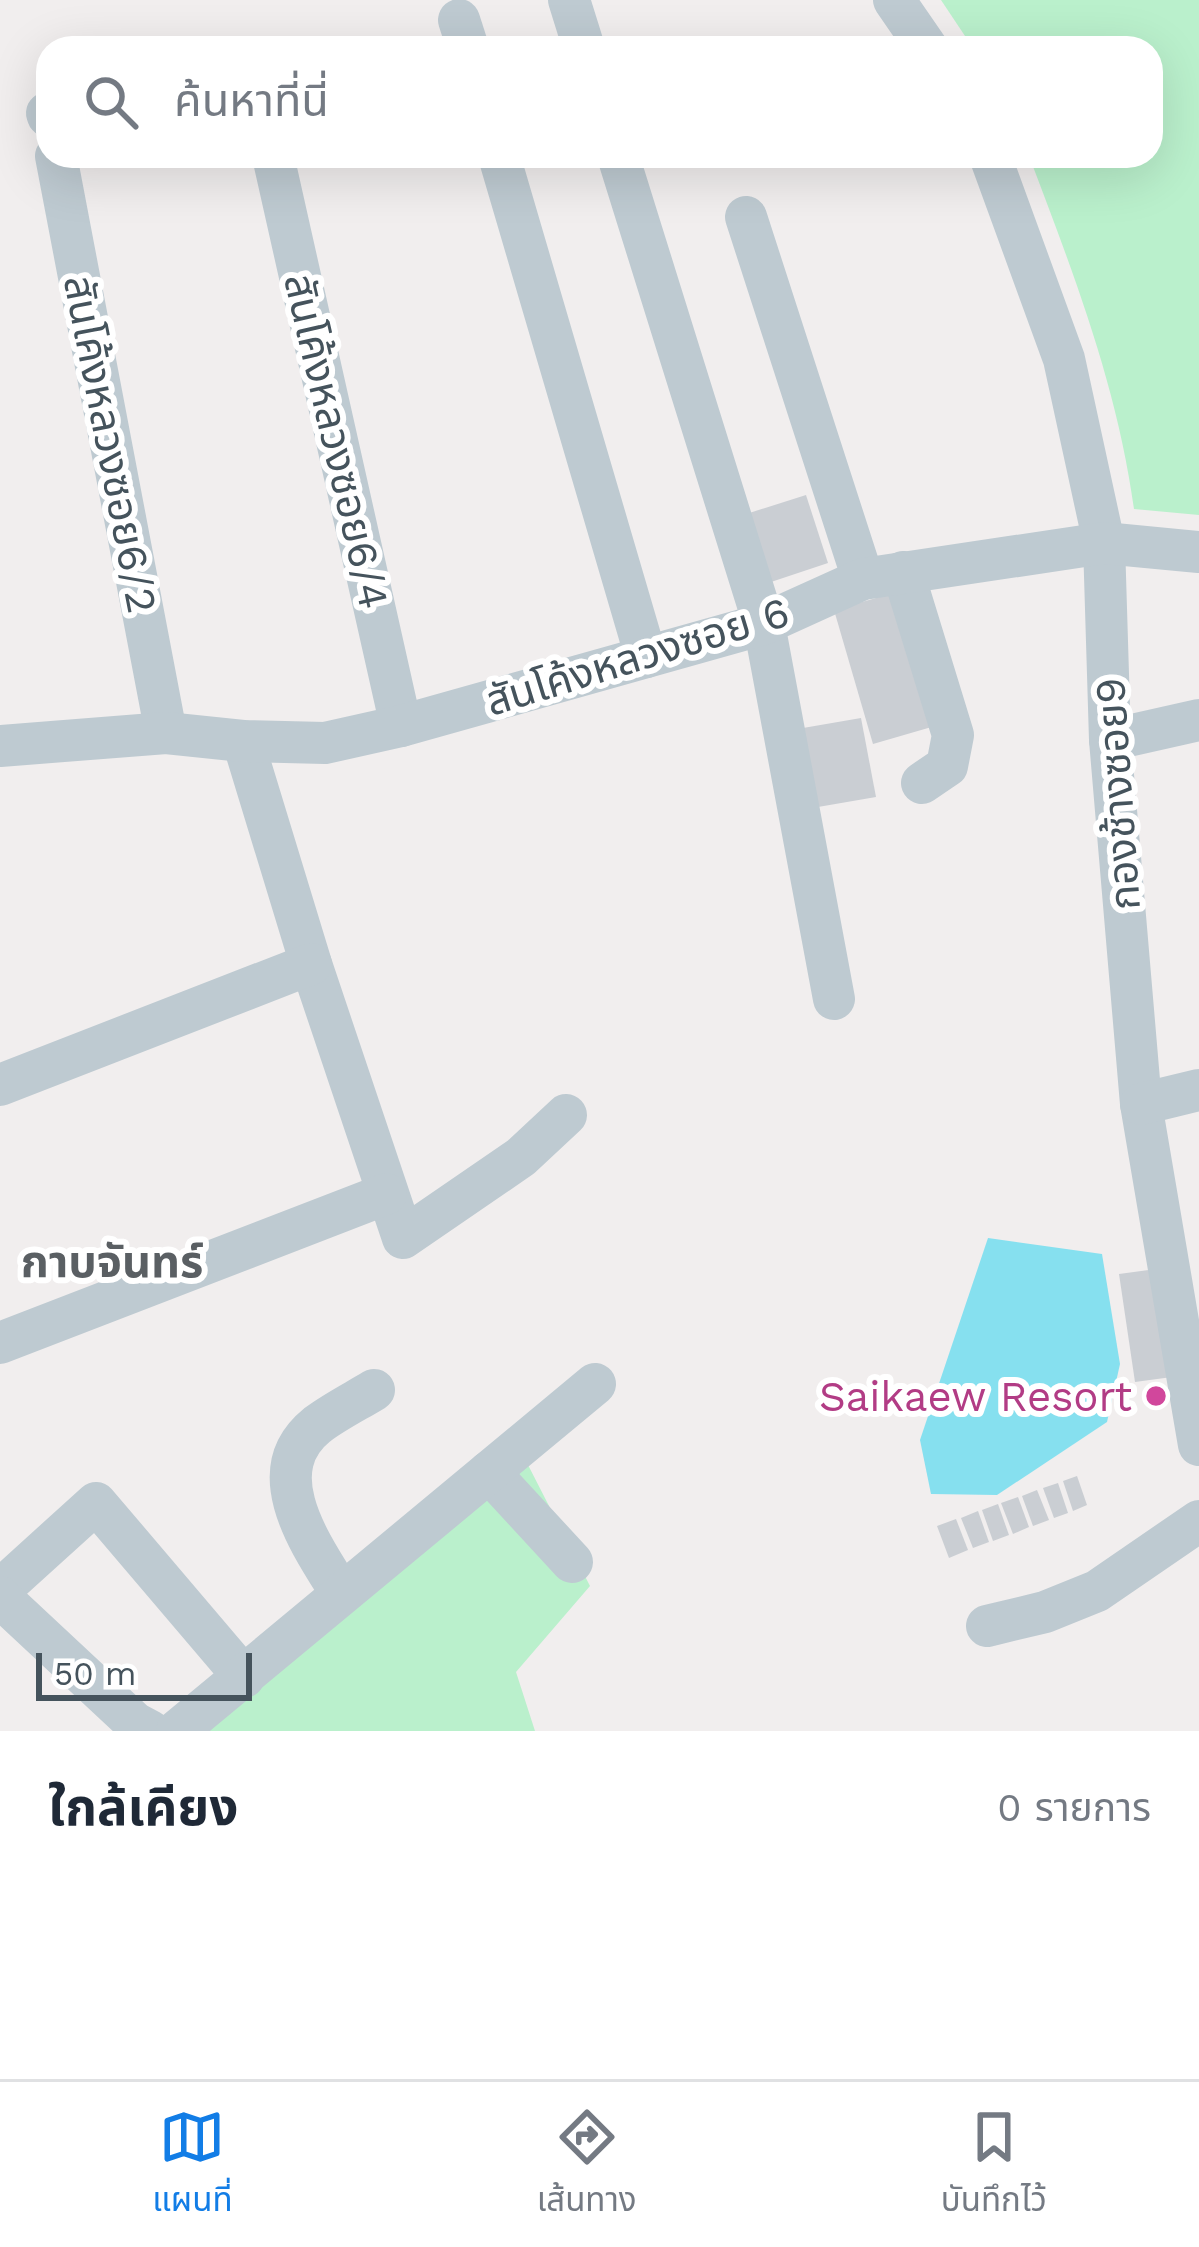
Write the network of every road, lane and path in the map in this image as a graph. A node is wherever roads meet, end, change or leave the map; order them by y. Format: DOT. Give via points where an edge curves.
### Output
graph roads {
  1 [pos="569,0"];
  2 [pos="895,0"];
  3 [pos="580,36"];
  4 [pos="918,36"];
  5 [pos="58,168"];
  6 [pos="276,168"];
  7 [pos="503,168"];
  8 [pos="622,168"];
  9 [pos="994,168"];
  10 [pos="746,217"];
  11 [pos="1104,543"];
  12 [pos="1199,552"];
  13 [pos="883,575"];
  14 [pos="764,623"];
  15 [pos="646,657"];
  16 [pos="1199,720"];
  17 [pos="401,726"];
  18 [pos="166,733"];
  19 [pos="1110,740"];
  20 [pos="243,741"];
  21 [pos="0,746"];
  22 [pos="922,782"];
  23 [pos="311,964"];
  24 [pos="834,999"];
  25 [pos="0,1085"];
  26 [pos="1199,1090"];
  27 [pos="1141,1104"];
  28 [pos="566,1115"];
  29 [pos="386,1195"];
  30 [pos="0,1343"];
  31 [pos="595,1384"];
  32 [pos="374,1390"];
  33 [pos="1199,1444"];
  34 [pos="489,1472"];
  35 [pos="1199,1521"];
  36 [pos="572,1562"];
  37 [pos="341,1593"];
  38 [pos="0,1594"];
  39 [pos="987,1626"];
  40 [pos="244,1677"];
  41 [pos="151,1731"];
  42 [pos="177,1731"];
  1 -- 3 [label="street"];
  2 -- 4 [label="street"];
  5 -- 18 [label="street, สันโค้งหลวงซอย6/2"];
  6 -- 17 [label="street, สันโค้งหลวงซอย6/4"];
  7 -- 15 [label="street"];
  8 -- 14 [label="street"];
  9 -- 11 [label="street, กองช้างซอย9" via="1064,359"];
  10 -- 13 [label="street"];
  11 -- 12 [label="street, สันโค้งหลวงซอย 6"];
  11 -- 13 [label="street, สันโค้งหลวงซอย 6"];
  11 -- 19 [label="street, กองช้างซอย9"];
  13 -- 14 [label="street, สันโค้งหลวงซอย 6"];
  13 -- 22 [label="street" via="953,735 946,766"];
  14 -- 15 [label="street, สันโค้งหลวงซอย 6"];
  14 -- 24 [label="street"];
  15 -- 17 [label="street, สันโค้งหลวงซอย 6"];
  16 -- 19 [label="street"];
  17 -- 20 [label="street, สันโค้งหลวงซอย 6" via="325,743"];
  18 -- 20 [label="street, สันโค้งหลวงซอย 6"];
  18 -- 21 [label="street, สันโค้งหลวงซอย 6"];
  19 -- 27 [label="street, กองช้างซอย9"];
  20 -- 23 [label="street"];
  23 -- 25 [label="street"];
  23 -- 29 [label="street"];
  26 -- 27 [label="street"];
  27 -- 33 [label="street, กองช้างซอย9"];
  28 -- 29 [label="street" via="521,1157 404,1238"];
  29 -- 30 [label="street"];
  31 -- 34 [label="street"];
  32 -- 37 [label="street" via="316,1426 295,1450 290,1478 295,1508"];
  34 -- 36 [label="street"];
  34 -- 37 [label="street"];
  35 -- 39 [label="street" via="1097,1591"];
  37 -- 40 [label="street"];
  38 -- 40 [label="street" via="96,1503"];
  38 -- 41 [label="street"];
  40 -- 42 [label="street"];
}
